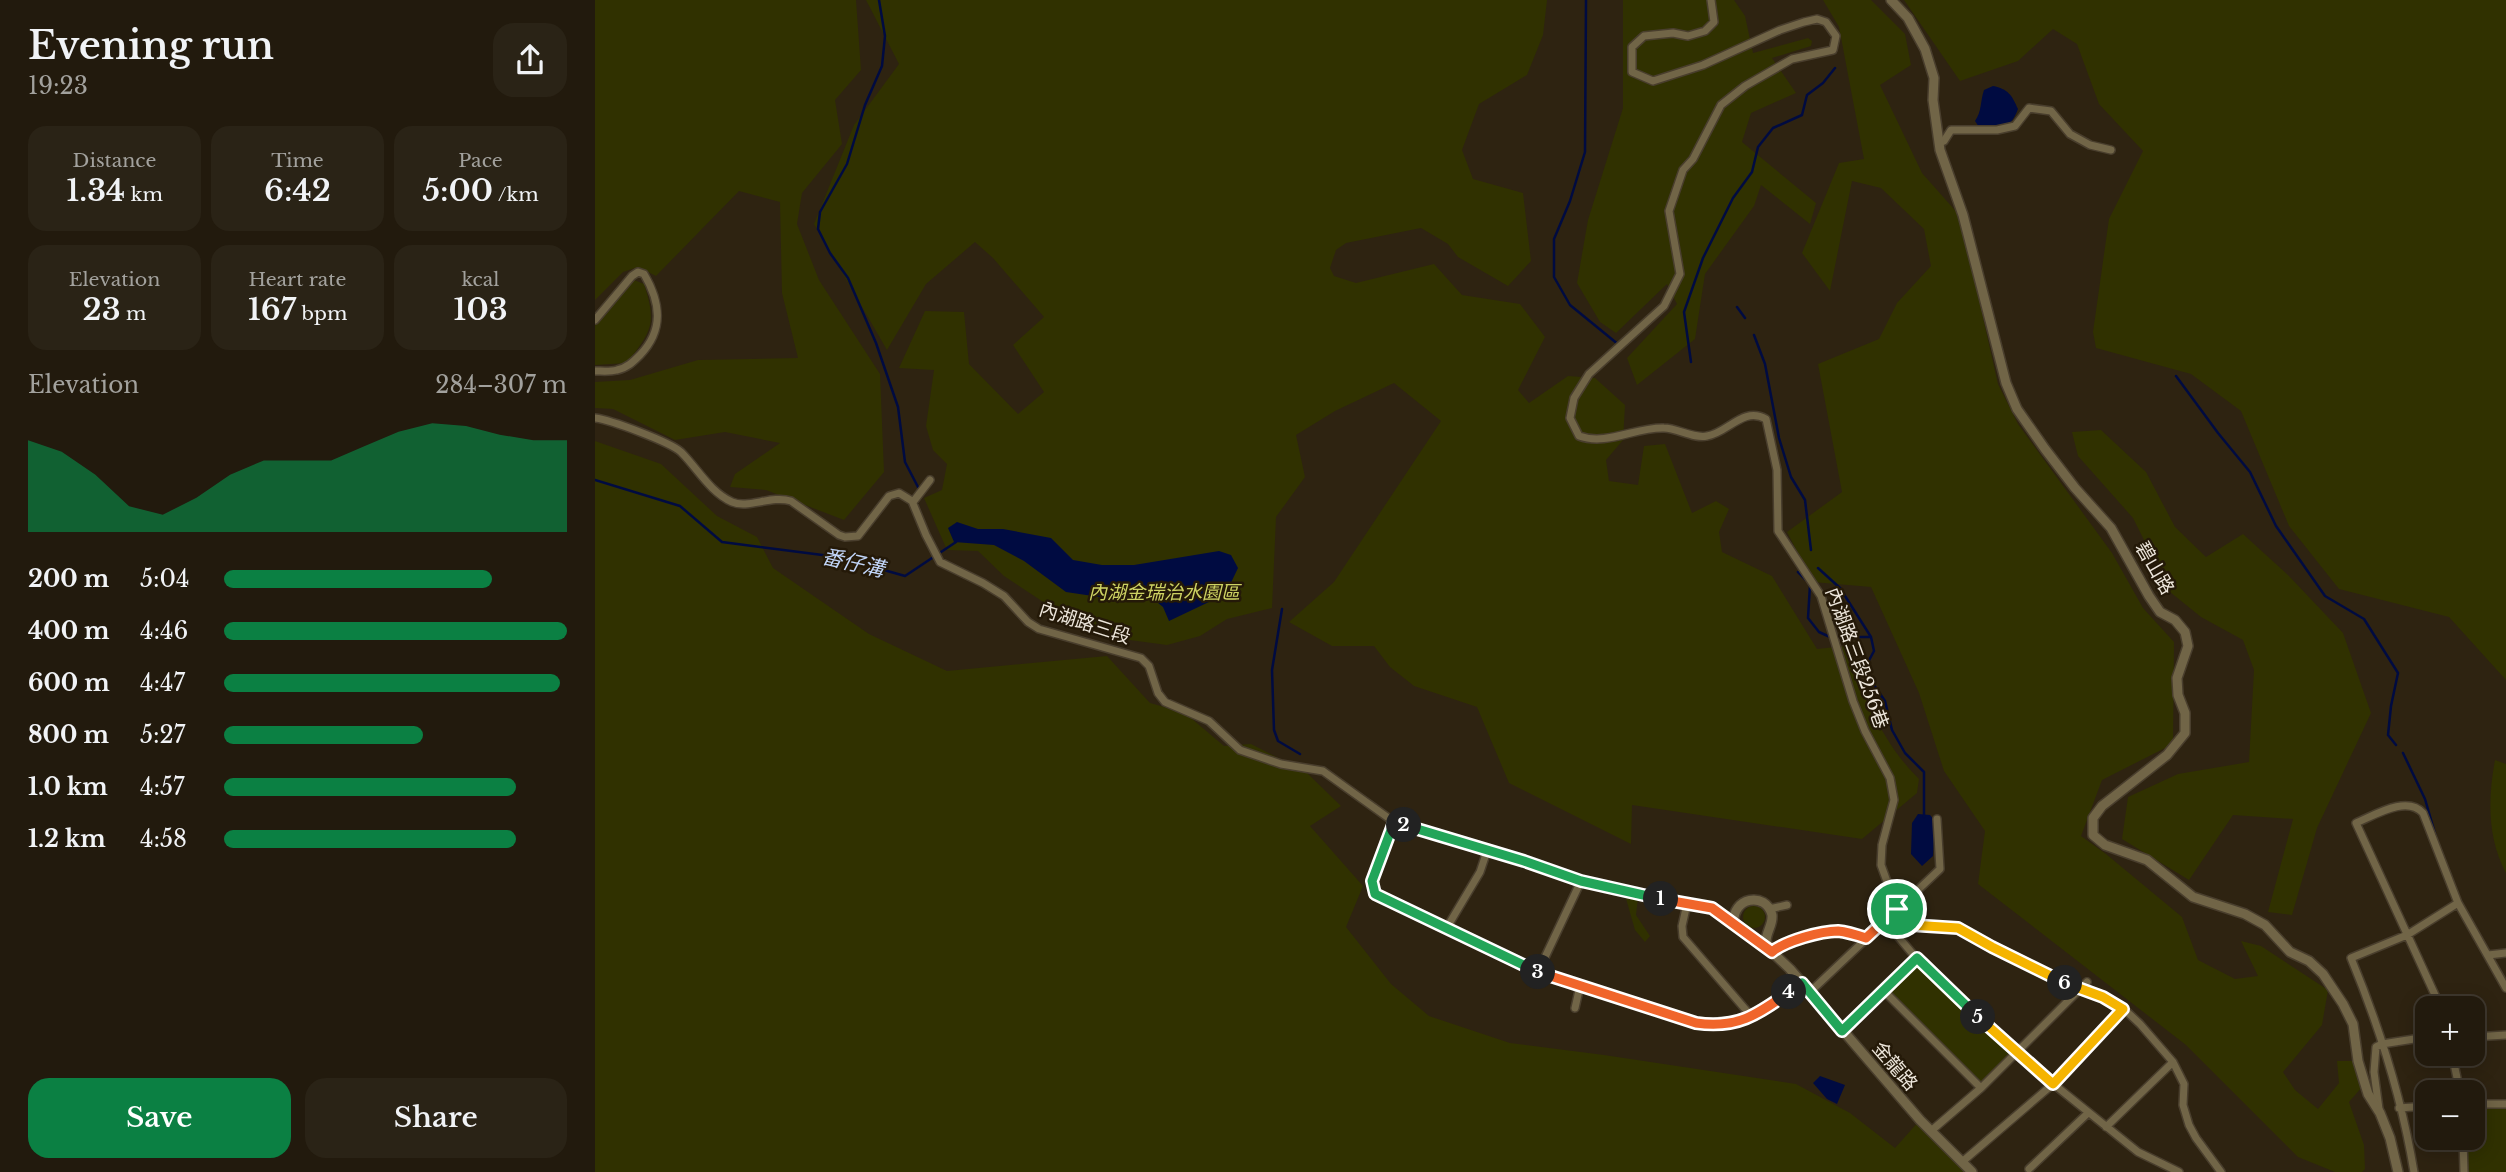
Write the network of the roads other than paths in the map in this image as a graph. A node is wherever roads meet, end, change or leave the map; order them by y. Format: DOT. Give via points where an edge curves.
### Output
graph roads {
  1 [pos="1711,0"];
  2 [pos="1891,0"];
  3 [pos="1939,143"];
  4 [pos="2111,150"];
  5 [pos="595,320"];
  6 [pos="595,371"];
  7 [pos="595,418"];
  8 [pos="930,480"];
  9 [pos="913,502"];
  10 [pos="1937,818"];
  11 [pos="1394,822"];
  12 [pos="1487,851"];
  13 [pos="1581,881"];
  14 [pos="1687,904"];
  15 [pos="2458,904"];
  16 [pos="1787,905"];
  17 [pos="1769,909"];
  18 [pos="1897,909"];
  19 [pos="1882,918"];
  20 [pos="1734,924"];
  21 [pos="1911,925"];
  22 [pos="1446,929"];
  23 [pos="2407,935"];
  24 [pos="1898,936"];
  25 [pos="1866,938"];
  26 [pos="1772,952"];
  27 [pos="2506,953"];
  28 [pos="2488,955"];
  29 [pos="1917,958"];
  30 [pos="1538,972"];
  31 [pos="2087,982"];
  32 [pos="1802,983"];
  33 [pos="1580,986"];
  34 [pos="2506,988"];
  35 [pos="1883,990"];
  36 [pos="2079,990"];
  37 [pos="1810,992"];
  38 [pos="2435,996"];
  39 [pos="1576,1008"];
  40 [pos="2123,1009"];
  41 [pos="1752,1017"];
  42 [pos="1842,1031"];
  43 [pos="2506,1035"];
  44 [pos="2485,1036"];
  45 [pos="2415,1039"];
  46 [pos="2382,1044"];
  47 [pos="2016,1054"];
  48 [pos="2173,1062"];
  49 [pos="2053,1084"];
  50 [pos="1981,1088"];
  51 [pos="2485,1104"];
  52 [pos="2506,1104"];
  53 [pos="2415,1107"];
  54 [pos="2399,1108"];
  55 [pos="2088,1113"];
  56 [pos="2380,1113"];
  57 [pos="2106,1127"];
  58 [pos="1931,1131"];
  59 [pos="2463,1150"];
  60 [pos="1962,1162"];
  61 [pos="2029,1169"];
  62 [pos="1972,1172"];
  63 [pos="2178,1172"];
  64 [pos="2221,1172"];
  65 [pos="2398,1172"];
  66 [pos="2414,1172"];
  67 [pos="2464,1172"];
  1 -- 18 [label="street, 內湖路三段256巷" via="1714,22 1705,31 1688,36 1644,36 1632,47 1632,72 1653,81 1817,19 1826,22 1836,36 1833,50 1792,59 1721,105 1683,170 1669,211 1680,274 1664,306 1589,374 1574,398 1570,418 1579,436 1591,440 1665,428 1706,437 1747,416 1758,414 1766,419 1777,470 1777,531 1822,596 1853,701 1890,778 1894,800 1881,865"];
  2 -- 3 [label="street, 碧山路" via="1926,49 1934,78"];
  3 -- 4 [label="street" via="1951,130 2015,126 2029,108 2051,111 2070,134"];
  3 -- 56 [label="street, 碧山路" via="2017,409 2111,528 2160,612 2185,632 2187,646 2177,678 2185,733 2167,755 2102,806 2092,818 2093,835 2105,845 2147,860 2193,897 2265,925 2290,953 2309,961 2353,1024 2368,1094"];
  5 -- 6 [label="street" via="632,276 644,274 654,293 656,332 631,364"];
  7 -- 9 [label="street" via="678,450 717,493 735,503 791,501 845,537 858,536 889,496 899,493"];
  8 -- 9 [label="street"];
  9 -- 11 [label="street, 內湖路三段" via="940,562 1004,596 1028,622 1141,658 1165,702 1209,721 1240,750 1281,764 1323,771"];
  10 -- 18 [label="street" via="1940,869"];
  11 -- 12 [label="street, 內湖路三段"];
  11 -- 22 [label="street" via="1372,881 1375,894"];
  12 -- 13 [label="street, 內湖路三段"];
  12 -- 22 [label="street" via="1480,872"];
  13 -- 14 [label="street, 內湖路三段"];
  13 -- 30 [label="street"];
  14 -- 20 [label="street, 內湖路三段" via="1712,908"];
  14 -- 41 [label="street" via="1683,937"];
  15 -- 23 [label="street"];
  15 -- 23 [label="street" via="2424,813 2417,806 2405,804 2356,823"];
  15 -- 28 [label="street"];
  16 -- 17 [label="street"];
  17 -- 20 [label="street" via="1757,900 1744,902 1735,911"];
  17 -- 26 [label="street" via="1772,919 1766,942"];
  18 -- 19 [label="street"];
  18 -- 21 [label="street"];
  19 -- 24 [label="street"];
  19 -- 25 [label="street"];
  20 -- 26 [label="street, 金龍路"];
  21 -- 24 [label="street"];
  21 -- 36 [label="street" via="1958,928"];
  22 -- 30 [label="street"];
  23 -- 38 [label="street"];
  23 -- 46 [label="street" via="2351,957"];
  24 -- 29 [label="street"];
  25 -- 26 [label="street" via="1829,932 1784,944"];
  25 -- 37 [label="street"];
  26 -- 32 [label="street, 金龍路"];
  27 -- 28 [label="street"];
  28 -- 34 [label="street"];
  29 -- 35 [label="street"];
  29 -- 47 [label="street"];
  30 -- 33 [label="street"];
  31 -- 36 [label="street"];
  32 -- 37 [label="street, 金龍路"];
  32 -- 41 [label="street"];
  33 -- 39 [label="street"];
  33 -- 41 [label="street" via="1696,1023 1734,1023"];
  35 -- 42 [label="street"];
  35 -- 50 [label="street"];
  36 -- 40 [label="street"];
  36 -- 47 [label="street"];
  37 -- 42 [label="street, 金龍路"];
  40 -- 48 [label="street"];
  40 -- 49 [label="street"];
  42 -- 58 [label="street, 金龍路"];
  43 -- 44 [label="street"];
  45 -- 46 [label="street"];
  46 -- 54 [label="street"];
  46 -- 56 [label="street" via="2374,1057"];
  47 -- 49 [label="street"];
  47 -- 50 [label="street"];
  48 -- 57 [label="street"];
  48 -- 64 [label="street" via="2184,1084 2183,1105 2189,1125"];
  49 -- 55 [label="street"];
  49 -- 60 [label="street"];
  50 -- 58 [label="street"];
  51 -- 52 [label="street"];
  53 -- 54 [label="street"];
  54 -- 66 [label="street"];
  55 -- 57 [label="street"];
  55 -- 61 [label="street"];
  56 -- 65 [label="street, 碧山路"];
  57 -- 63 [label="street" via="2138,1152"];
  58 -- 60 [label="street, 金龍路"];
  59 -- 67 [label="street"];
  60 -- 62 [label="street, 金龍路"];
}
